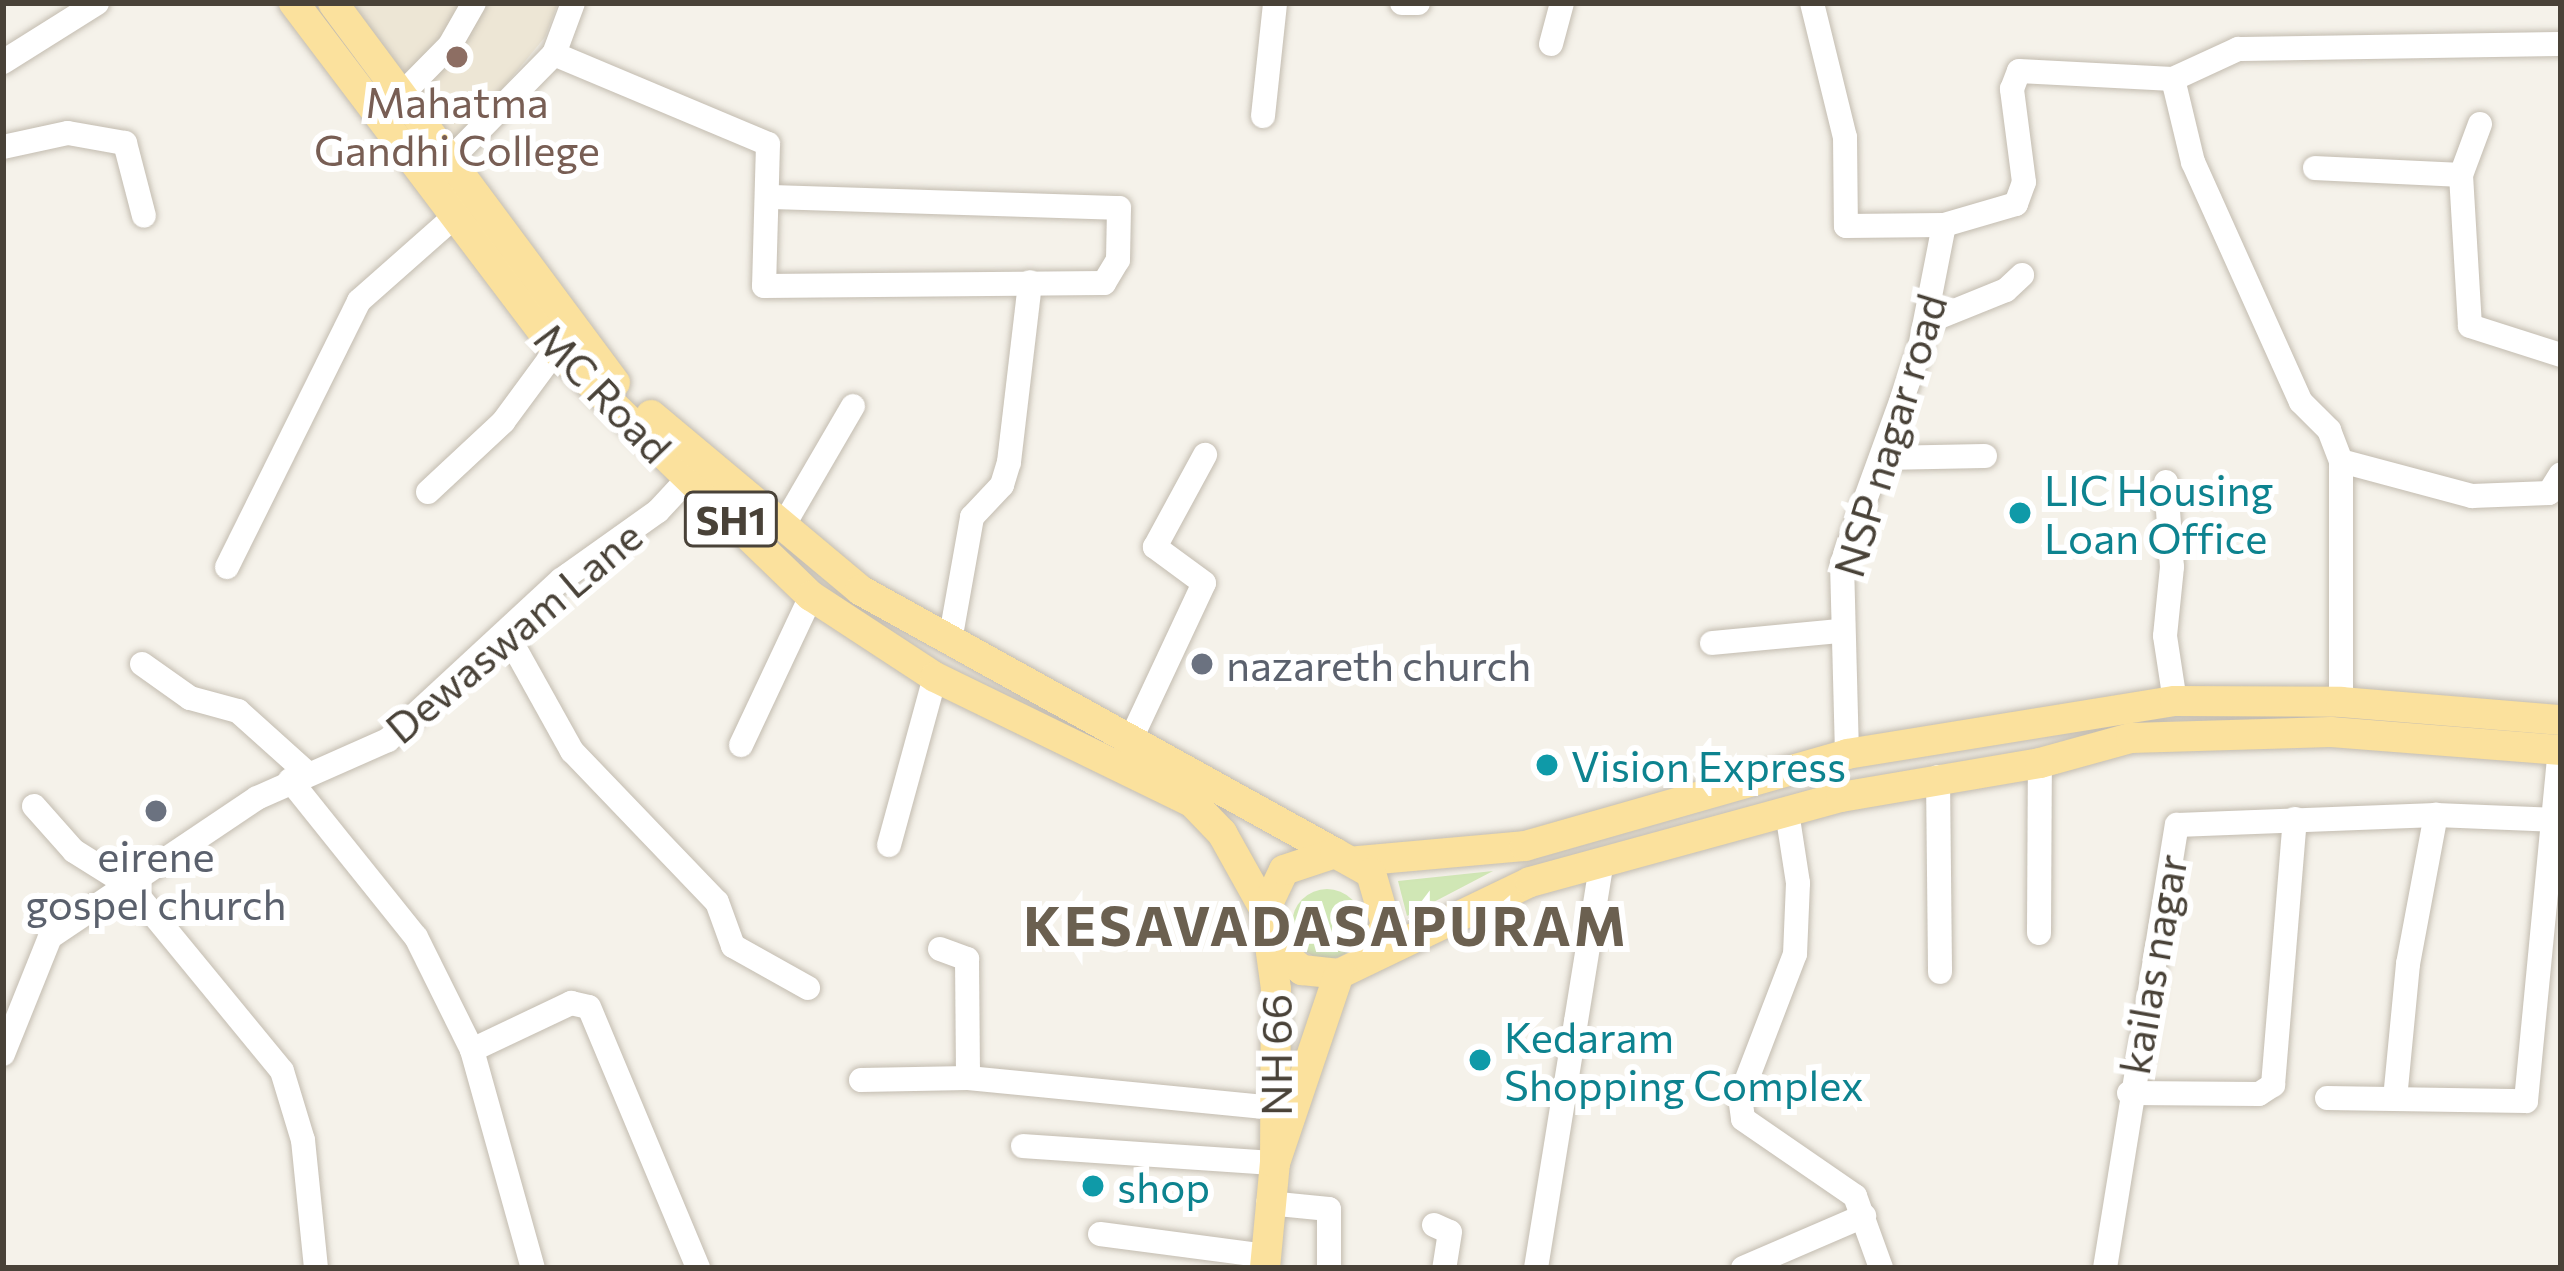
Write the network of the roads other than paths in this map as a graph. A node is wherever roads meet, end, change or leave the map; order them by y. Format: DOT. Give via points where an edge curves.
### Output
graph roads {
  1 [pos="97,3"];
  2 [pos="295,3"];
  3 [pos="333,3"];
  4 [pos="474,3"];
  5 [pos="573,3"];
  6 [pos="1275,3"];
  7 [pos="1402,3"];
  8 [pos="1418,3"];
  9 [pos="1562,3"];
  10 [pos="1812,3"];
  11 [pos="1551,44"];
  12 [pos="2561,44"];
  13 [pos="554,54"];
  14 [pos="3,62"];
  15 [pos="2173,79"];
  16 [pos="398,99"];
  17 [pos="1262,116"];
  18 [pos="2480,124"];
  19 [pos="3,147"];
  20 [pos="2315,168"];
  21 [pos="437,173"];
  22 [pos="2461,176"];
  23 [pos="768,197"];
  24 [pos="144,216"];
  25 [pos="454,216"];
  26 [pos="1944,225"];
  27 [pos="2022,275"];
  28 [pos="1030,282"];
  29 [pos="1927,322"];
  30 [pos="556,350"];
  31 [pos="2561,355"];
  32 [pos="853,406"];
  33 [pos="1205,454"];
  34 [pos="1985,456"];
  35 [pos="1882,458"];
  36 [pos="2341,461"];
  37 [pos="696,471"];
  38 [pos="2561,473"];
  39 [pos="2166,482"];
  40 [pos="428,492"];
  41 [pos="782,528"];
  42 [pos="227,567"];
  43 [pos="812,596"];
  44 [pos="1840,632"];
  45 [pos="508,636"];
  46 [pos="950,640"];
  47 [pos="1712,643"];
  48 [pos="142,664"];
  49 [pos="935,676"];
  50 [pos="2175,701"];
  51 [pos="2341,702"];
  52 [pos="2561,720"];
  53 [pos="1130,741"];
  54 [pos="742,746"];
  55 [pos="2560,750"];
  56 [pos="1847,754"];
  57 [pos="2040,763"];
  58 [pos="298,776"];
  59 [pos="1938,777"];
  60 [pos="34,806"];
  61 [pos="1787,812"];
  62 [pos="2436,815"];
  63 [pos="2295,819"];
  64 [pos="2558,820"];
  65 [pos="889,845"];
  66 [pos="1525,846"];
  67 [pos="1346,857"];
  68 [pos="1600,866"];
  69 [pos="1530,882"];
  70 [pos="130,886"];
  71 [pos="1265,910"];
  72 [pos="2039,933"];
  73 [pos="1274,946"];
  74 [pos="940,949"];
  75 [pos="1368,958"];
  76 [pos="1940,972"];
  77 [pos="1339,974"];
  78 [pos="808,988"];
  79 [pos="472,1050"];
  80 [pos="3,1054"];
  81 [pos="968,1078"];
  82 [pos="860,1080"];
  83 [pos="2129,1093"];
  84 [pos="2326,1098"];
  85 [pos="2396,1099"];
  86 [pos="1275,1108"];
  87 [pos="1023,1146"];
  88 [pos="1275,1163"];
  89 [pos="1268,1203"];
  90 [pos="1864,1216"];
  91 [pos="1434,1225"];
  92 [pos="1100,1234"];
  93 [pos="1265,1262"];
  94 [pos="316,1268"];
  95 [pos="533,1268"];
  96 [pos="698,1268"];
  97 [pos="1329,1268"];
  98 [pos="1444,1268"];
  99 [pos="1536,1268"];
  100 [pos="1743,1268"];
  101 [pos="1881,1268"];
  102 [pos="2105,1268"];
  1 -- 14 [label="street"];
  2 -- 21 [label="main road, MC Road / SH1"];
  3 -- 16 [label="main road, MC Road / SH1"];
  4 -- 16 [label="street" via="450,45"];
  5 -- 13 [label="street"];
  6 -- 17 [label="street"];
  7 -- 8 [label="street"];
  9 -- 11 [label="street"];
  10 -- 26 [label="street, NSP nagar road" via="1845,137 1846,226"];
  12 -- 15 [label="street" via="2238,49"];
  13 -- 21 [label="street"];
  13 -- 23 [label="street" via="768,145"];
  15 -- 26 [label="street" via="2019,71 2012,89 2024,182 2016,204"];
  15 -- 36 [label="street" via="2175,114 2193,163 2301,402 2329,430"];
  16 -- 21 [label="main road, MC Road / SH1"];
  18 -- 22 [label="street"];
  19 -- 24 [label="street" via="68,133 125,143"];
  20 -- 22 [label="street"];
  21 -- 25 [label="main road, MC Road / SH1"];
  21 -- 37 [label="main road, MC Road / SH1"];
  22 -- 31 [label="street" via="2470,326"];
  23 -- 28 [label="street" via="764,286"];
  23 -- 28 [label="street" via="1119,208 1118,260 1104,283"];
  25 -- 30 [label="main road, MC Road / SH1"];
  25 -- 42 [label="street" via="359,301"];
  26 -- 29 [label="street, NSP nagar road"];
  27 -- 29 [label="street" via="2006,290"];
  28 -- 46 [label="street" via="1009,462 1002,484 972,517"];
  29 -- 35 [label="street, NSP nagar road"];
  30 -- 37 [label="main road, MC Road / SH1"];
  30 -- 40 [label="street" via="503,422"];
  32 -- 41 [label="street"];
  33 -- 53 [label="street" via="1155,547 1204,583"];
  34 -- 35 [label="street"];
  35 -- 44 [label="street, NSP nagar road" via="1843,563"];
  36 -- 38 [label="street" via="2472,496 2549,493"];
  36 -- 51 [label="street"];
  37 -- 41 [label="main road, MC Road / SH1"];
  37 -- 43 [label="main road, MC Road / SH1"];
  37 -- 45 [label="street, Dewaswam Lane" via="561,580"];
  39 -- 50 [label="street" via="2172,567 2165,636"];
  41 -- 46 [label="main road, MC Road / SH1" via="860,590"];
  43 -- 49 [label="main road, MC Road / SH1"];
  43 -- 54 [label="street"];
  44 -- 47 [label="street"];
  44 -- 56 [label="street, NSP nagar road"];
  45 -- 58 [label="street, Dewaswam Lane" via="388,740"];
  45 -- 78 [label="street" via="572,751 717,902 733,946"];
  46 -- 53 [label="main road, MC Road / SH1"];
  48 -- 58 [label="street" via="190,698 238,711"];
  49 -- 65 [label="street"];
  49 -- 71 [label="main road, MC Road / SH1" via="1193,803 1222,833"];
  50 -- 51 [label="main road"];
  50 -- 56 [label="main road"];
  51 -- 52 [label="main road"];
  53 -- 67 [label="main road, MC Road / SH1"];
  55 -- 57 [label="main road, NH 66" via="2218,729 2131,738"];
  55 -- 64 [label="street"];
  56 -- 66 [label="main road"];
  57 -- 59 [label="main road, NH 66"];
  57 -- 72 [label="street"];
  58 -- 70 [label="street, Dewaswam Lane"];
  58 -- 79 [label="street" via="416,937"];
  59 -- 61 [label="main road, NH 66"];
  59 -- 76 [label="street"];
  60 -- 70 [label="street" via="74,851"];
  61 -- 68 [label="main road, NH 66"];
  61 -- 90 [label="street" via="1798,883 1795,954 1740,1097 1743,1119 1855,1196"];
  62 -- 63 [label="street, kailas nagar"];
  62 -- 64 [label="street, kailas nagar"];
  62 -- 85 [label="street" via="2408,964"];
  63 -- 83 [label="street, kailas nagar" via="2177,825"];
  63 -- 83 [label="street" via="2273,1085 2259,1094"];
  64 -- 85 [label="street" via="2526,1101"];
  66 -- 67 [label="main road"];
  66 -- 69 [label="main road"];
  67 -- 71 [label="main road" via="1284,869"];
  67 -- 75 [label="main road" via="1387,907"];
  68 -- 69 [label="main road, NH 66"];
  68 -- 99 [label="street"];
  69 -- 75 [label="main road, NH 66"];
  70 -- 80 [label="street, Dewaswam Lane" via="50,937"];
  70 -- 94 [label="street" via="282,1071 303,1140"];
  71 -- 73 [label="main road, NH 66"];
  73 -- 77 [label="main road, NH 66" via="1302,970"];
  73 -- 86 [label="main road, NH 66"];
  74 -- 81 [label="street" via="968,958"];
  75 -- 77 [label="main road, NH 66"];
  77 -- 88 [label="main road"];
  79 -- 95 [label="street"];
  79 -- 96 [label="street" via="571,1003 589,1007"];
  81 -- 82 [label="street"];
  81 -- 86 [label="street"];
  83 -- 102 [label="street, kailas nagar"];
  84 -- 85 [label="street"];
  86 -- 88 [label="main road, NH 66"];
  87 -- 88 [label="street"];
  88 -- 89 [label="main road"];
  89 -- 93 [label="main road"];
  89 -- 97 [label="street" via="1329,1209"];
  90 -- 100 [label="street"];
  90 -- 101 [label="street"];
  91 -- 98 [label="street" via="1450,1232"];
  92 -- 93 [label="street"];
}
